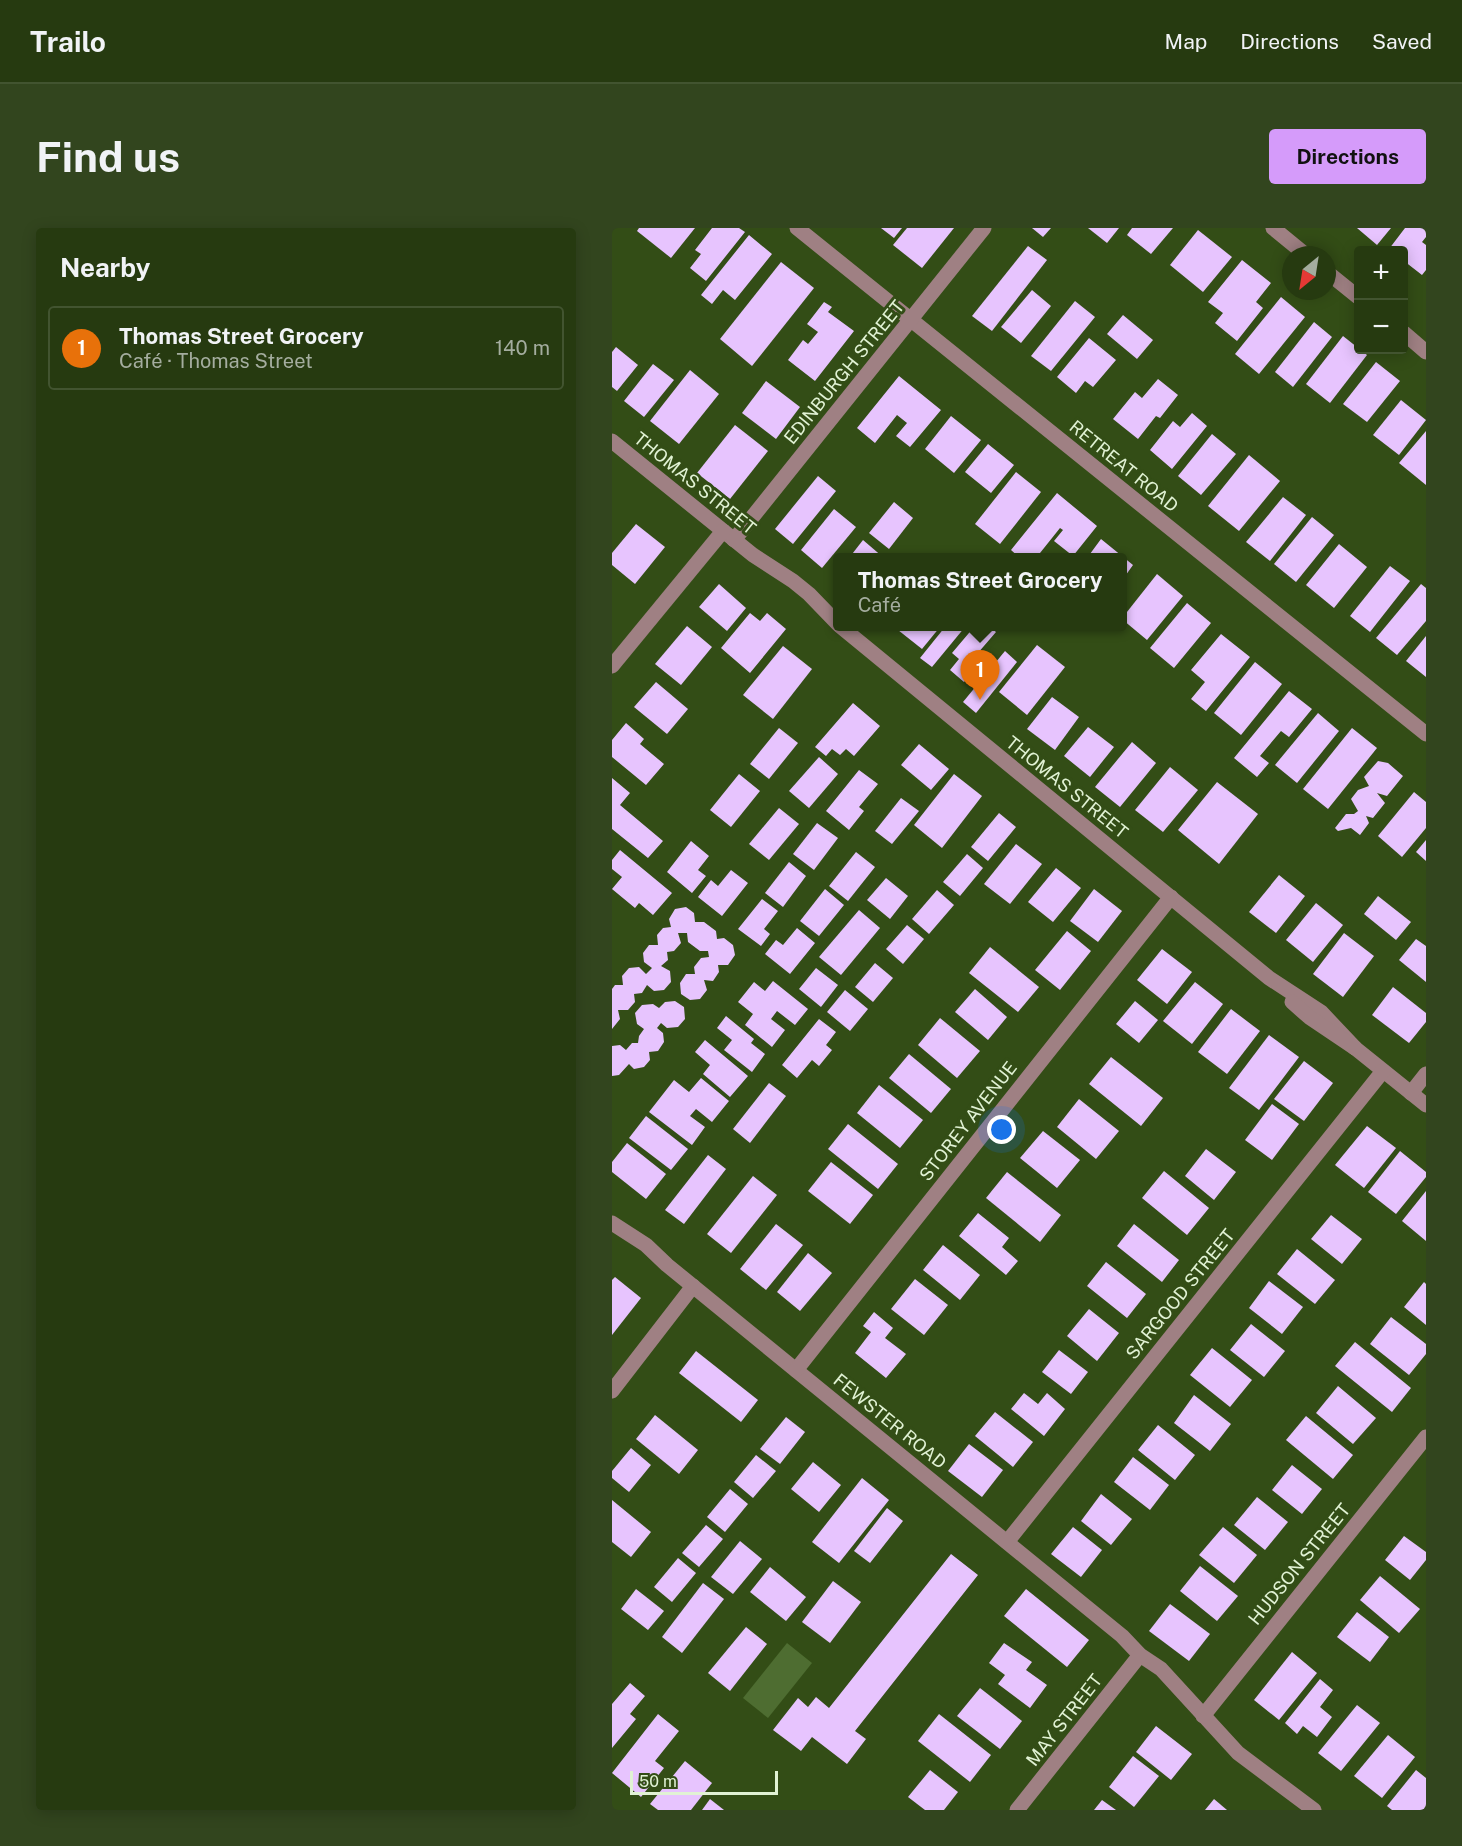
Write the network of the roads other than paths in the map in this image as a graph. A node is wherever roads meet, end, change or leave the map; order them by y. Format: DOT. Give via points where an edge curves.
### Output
graph roads {
  1 [pos="797,228"];
  2 [pos="984,228"];
  3 [pos="1273,228"];
  4 [pos="1295,246"];
  5 [pos="1336,279"];
  6 [pos="1354,293"];
  7 [pos="911,320"];
  8 [pos="1408,336"];
  9 [pos="1426,352"];
  10 [pos="612,441"];
  11 [pos="728,535"];
  12 [pos="833,620"];
  13 [pos="845,631"];
  14 [pos="612,666"];
  15 [pos="1426,734"];
  16 [pos="1171,897"];
  17 [pos="1383,1071"];
  18 [pos="1426,1074"];
  19 [pos="1411,1093"];
  20 [pos="1426,1105"];
  21 [pos="612,1223"];
  22 [pos="693,1286"];
  23 [pos="796,1370"];
  24 [pos="612,1391"];
  25 [pos="1426,1437"];
  26 [pos="1007,1542"];
  27 [pos="1140,1655"];
  28 [pos="1203,1716"];
  29 [pos="1017,1810"];
  30 [pos="1314,1810"];
  1 -- 7 [label="street, RETREAT ROAD"];
  2 -- 7 [label="street, EDINBURGH STREET"];
  3 -- 4 [label="street"];
  5 -- 6 [label="street"];
  7 -- 11 [label="street, EDINBURGH STREET"];
  7 -- 15 [label="street, RETREAT ROAD"];
  8 -- 9 [label="street"];
  10 -- 11 [label="street, THOMAS STREET"];
  11 -- 12 [label="street, THOMAS STREET" via="793,580"];
  11 -- 14 [label="street, EDINBURGH STREET"];
  13 -- 16 [label="street, THOMAS STREET"];
  16 -- 17 [label="street, THOMAS STREET" via="1269,978 1298,1009"];
  16 -- 23 [label="street, STOREY AVENUE"];
  17 -- 19 [label="street, THOMAS STREET"];
  17 -- 26 [label="street, SARGOOD STREET"];
  18 -- 19 [label="street"];
  19 -- 20 [label="street, THOMAS STREET"];
  21 -- 22 [label="street, FEWSTER ROAD" via="646,1245"];
  22 -- 23 [label="street, FEWSTER ROAD"];
  22 -- 24 [label="street"];
  23 -- 26 [label="street, FEWSTER ROAD"];
  25 -- 28 [label="street, HUDSON STREET"];
  26 -- 27 [label="street, FEWSTER ROAD"];
  27 -- 28 [label="street, FEWSTER ROAD" via="1161,1669"];
  27 -- 29 [label="street, MAY STREET"];
  28 -- 30 [label="street, FEWSTER ROAD" via="1245,1758"];
}
